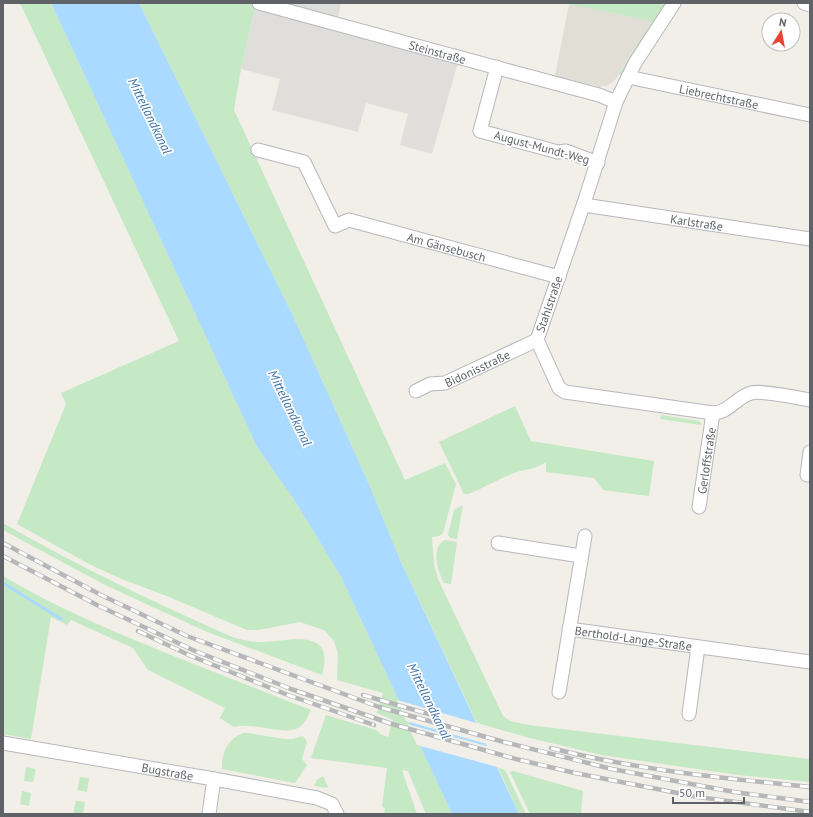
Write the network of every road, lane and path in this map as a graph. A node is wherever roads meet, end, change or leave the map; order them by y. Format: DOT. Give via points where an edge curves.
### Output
graph roads {
  1 [pos="259,3"];
  2 [pos="674,3"];
  3 [pos="804,3"];
  4 [pos="810,5"];
  5 [pos="497,67"];
  6 [pos="628,77"];
  7 [pos="616,102"];
  8 [pos="810,115"];
  9 [pos="258,150"];
  10 [pos="598,163"];
  11 [pos="584,205"];
  12 [pos="810,239"];
  13 [pos="559,277"];
  14 [pos="537,340"];
  15 [pos="416,391"];
  16 [pos="810,400"];
  17 [pos="713,413"];
  18 [pos="810,452"];
  19 [pos="806,475"];
  20 [pos="699,507"];
  21 [pos="585,536"];
  22 [pos="498,543"];
  23 [pos="581,556"];
  24 [pos="569,629"];
  25 [pos="698,647"];
  26 [pos="810,662"];
  27 [pos="559,692"];
  28 [pos="689,714"];
  29 [pos="3,743"];
  30 [pos="214,779"];
  31 [pos="334,809"];
  32 [pos="208,814"];
  1 -- 5 [label="street, Steinstraße"];
  2 -- 6 [label="street, Stahlstraße"];
  3 -- 4 [label="street"];
  5 -- 7 [label="street, Steinstraße"];
  5 -- 10 [label="street, August-Mundt-Weg" via="480,131 558,152 566,151"];
  6 -- 7 [label="street, Stahlstraße"];
  6 -- 8 [label="street, Liebrechtstraße"];
  7 -- 10 [label="street, Stahlstraße"];
  9 -- 13 [label="street, Am Gänsebusch" via="304,162 335,226 349,220"];
  10 -- 11 [label="street, Stahlstraße"];
  11 -- 12 [label="street, Karlstraße"];
  11 -- 13 [label="street, Stahlstraße"];
  13 -- 14 [label="street, Stahlstraße"];
  14 -- 15 [label="street, Bidonisstraße" via="445,383 430,384"];
  14 -- 17 [label="street, Stahlstraße" via="559,388 565,392"];
  16 -- 17 [label="street" via="756,392 745,395 720,412"];
  17 -- 20 [label="street, Gerloffstraße"];
  18 -- 19 [label="street"];
  21 -- 23 [label="street, Berthold-Lange-Straße"];
  22 -- 23 [label="street"];
  23 -- 24 [label="street, Berthold-Lange-Straße"];
  24 -- 25 [label="street, Berthold-Lange-Straße"];
  24 -- 27 [label="street, Berthold-Lange-Straße"];
  25 -- 26 [label="street, Berthold-Lange-Straße"];
  25 -- 28 [label="street, Berthold-Lange-Straße"];
  29 -- 30 [label="street, Bugstraße"];
  30 -- 31 [label="street, Bugstraße" via="317,798"];
  30 -- 32 [label="street"];
}
